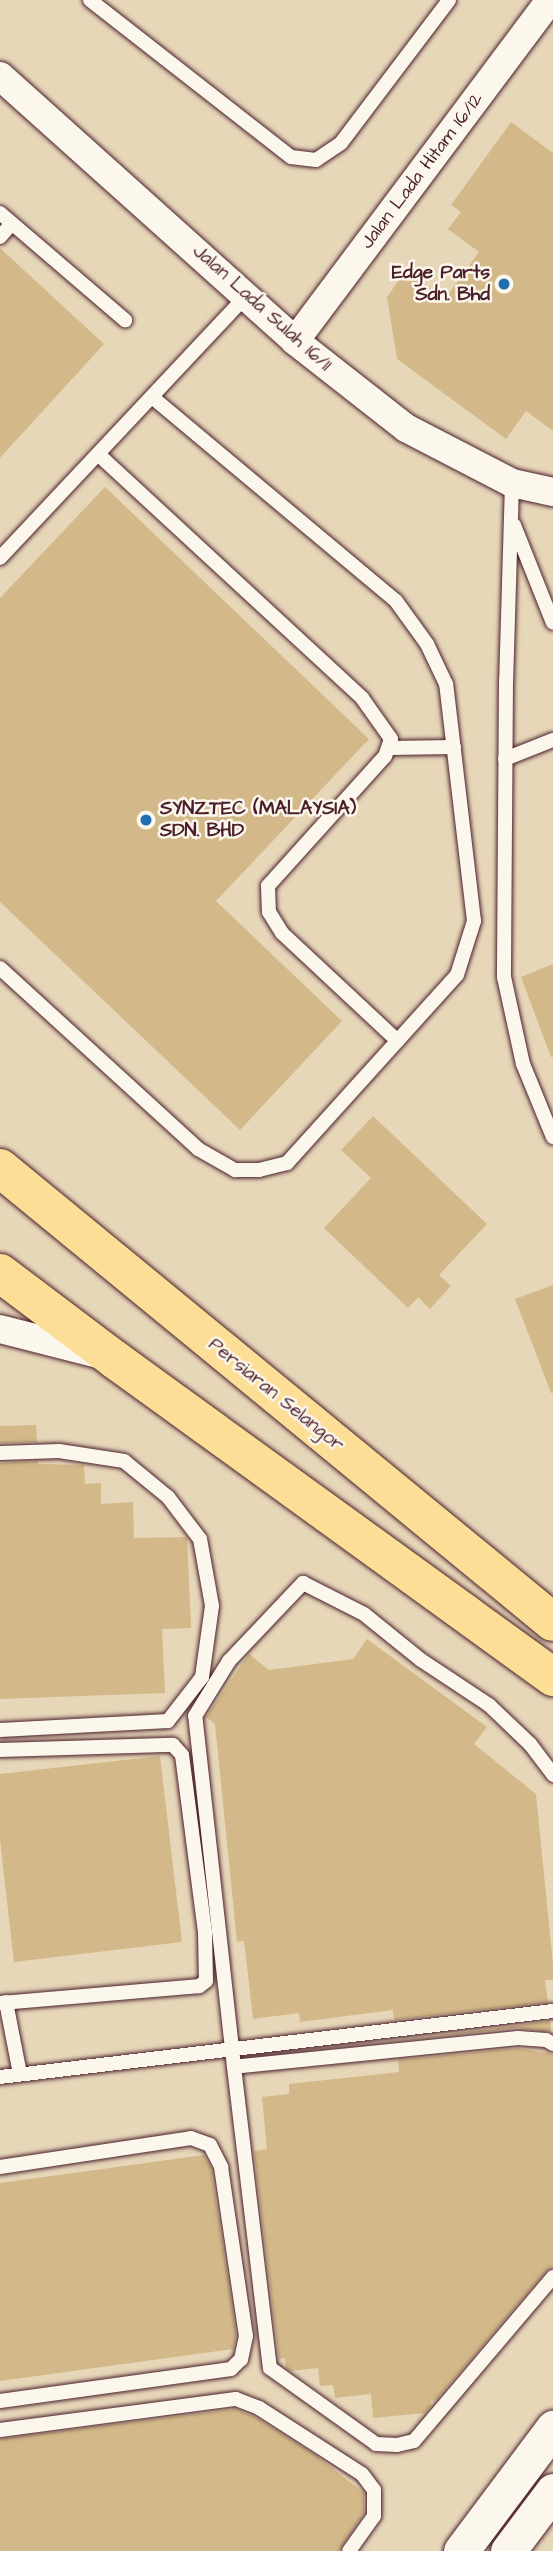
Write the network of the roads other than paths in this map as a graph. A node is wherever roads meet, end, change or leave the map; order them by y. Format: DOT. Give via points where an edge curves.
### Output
graph roads {
  1 [pos="90,0"];
  2 [pos="449,0"];
  3 [pos="550,0"];
  4 [pos="0,76"];
  5 [pos="0,213"];
  6 [pos="12,223"];
  7 [pos="0,237"];
  8 [pos="245,297"];
  9 [pos="125,320"];
  10 [pos="295,341"];
  11 [pos="153,398"];
  12 [pos="99,455"];
  13 [pos="512,483"];
  14 [pos="553,492"];
  15 [pos="511,517"];
  16 [pos="0,558"];
  17 [pos="553,623"];
  18 [pos="553,740"];
  19 [pos="454,747"];
  20 [pos="390,748"];
  21 [pos="505,759"];
  22 [pos="0,968"];
  23 [pos="397,1041"];
  24 [pos="553,1137"];
  25 [pos="0,1168"];
  26 [pos="0,1273"];
  27 [pos="0,1329"];
  28 [pos="114,1359"];
  29 [pos="0,1453"];
  30 [pos="553,1622"];
  31 [pos="553,1676"];
  32 [pos="0,1730"];
  33 [pos="0,1750"];
  34 [pos="553,1775"];
  35 [pos="3,2003"];
  36 [pos="553,2011"];
  37 [pos="553,2044"];
  38 [pos="232,2049"];
  39 [pos="234,2067"];
  40 [pos="20,2074"];
  41 [pos="0,2077"];
  42 [pos="0,2167"];
  43 [pos="553,2277"];
  44 [pos="0,2401"];
  45 [pos="553,2428"];
  46 [pos="0,2430"];
  47 [pos="553,2491"];
  48 [pos="349,2551"];
  49 [pos="461,2551"];
  50 [pos="508,2551"];
  1 -- 2 [label="lane" via="291,157 316,160 341,143"];
  3 -- 10 [label="street, Jalan Lada Hitam 16/12"];
  4 -- 8 [label="street, Jalan Lada Sulah 16/11"];
  5 -- 6 [label="lane"];
  6 -- 7 [label="lane"];
  6 -- 9 [label="lane"];
  8 -- 10 [label="street, Jalan Lada Sulah 16/11"];
  8 -- 11 [label="lane"];
  10 -- 13 [label="street, Jalan Lada Sulah 16/11" via="406,428"];
  11 -- 12 [label="lane"];
  11 -- 19 [label="lane" via="396,601 427,643 446,684"];
  12 -- 16 [label="lane"];
  12 -- 20 [label="lane" via="362,698 391,739"];
  13 -- 14 [label="street, Jalan Lada Sulah 16/11"];
  13 -- 15 [label="lane"];
  15 -- 17 [label="lane"];
  15 -- 21 [label="lane"];
  18 -- 21 [label="lane"];
  19 -- 20 [label="lane"];
  19 -- 23 [label="lane" via="474,921 457,975"];
  20 -- 23 [label="lane" via="268,886 269,912 282,933"];
  21 -- 24 [label="lane" via="504,977 523,1064"];
  22 -- 23 [label="lane" via="198,1149 235,1170 287,1163"];
  25 -- 30 [label="main road, Persiaran Selangor"];
  26 -- 28 [label="main road"];
  27 -- 28 [label="street"];
  28 -- 31 [label="main road"];
  29 -- 32 [label="lane" via="59,1451 124,1461 168,1497 200,1539 212,1606 202,1677 168,1721"];
  33 -- 35 [label="lane" via="173,1745 182,1755 205,1933 206,1981 199,1986"];
  34 -- 38 [label="lane" via="530,1744 489,1705 421,1661 364,1614 303,1583 229,1661 195,1716"];
  35 -- 40 [label="lane"];
  36 -- 38 [label="lane"];
  37 -- 39 [label="lane" via="518,2038"];
  38 -- 39 [label="lane"];
  38 -- 40 [label="lane"];
  39 -- 43 [label="lane" via="270,2368 376,2444 414,2441"];
  40 -- 41 [label="lane"];
  42 -- 44 [label="lane" via="191,2138 210,2145 221,2167 247,2336 241,2359 231,2369"];
  45 -- 49 [label="street"];
  46 -- 48 [label="lane" via="236,2399 362,2474 374,2490 374,2516"];
  47 -- 50 [label="street"];
}
